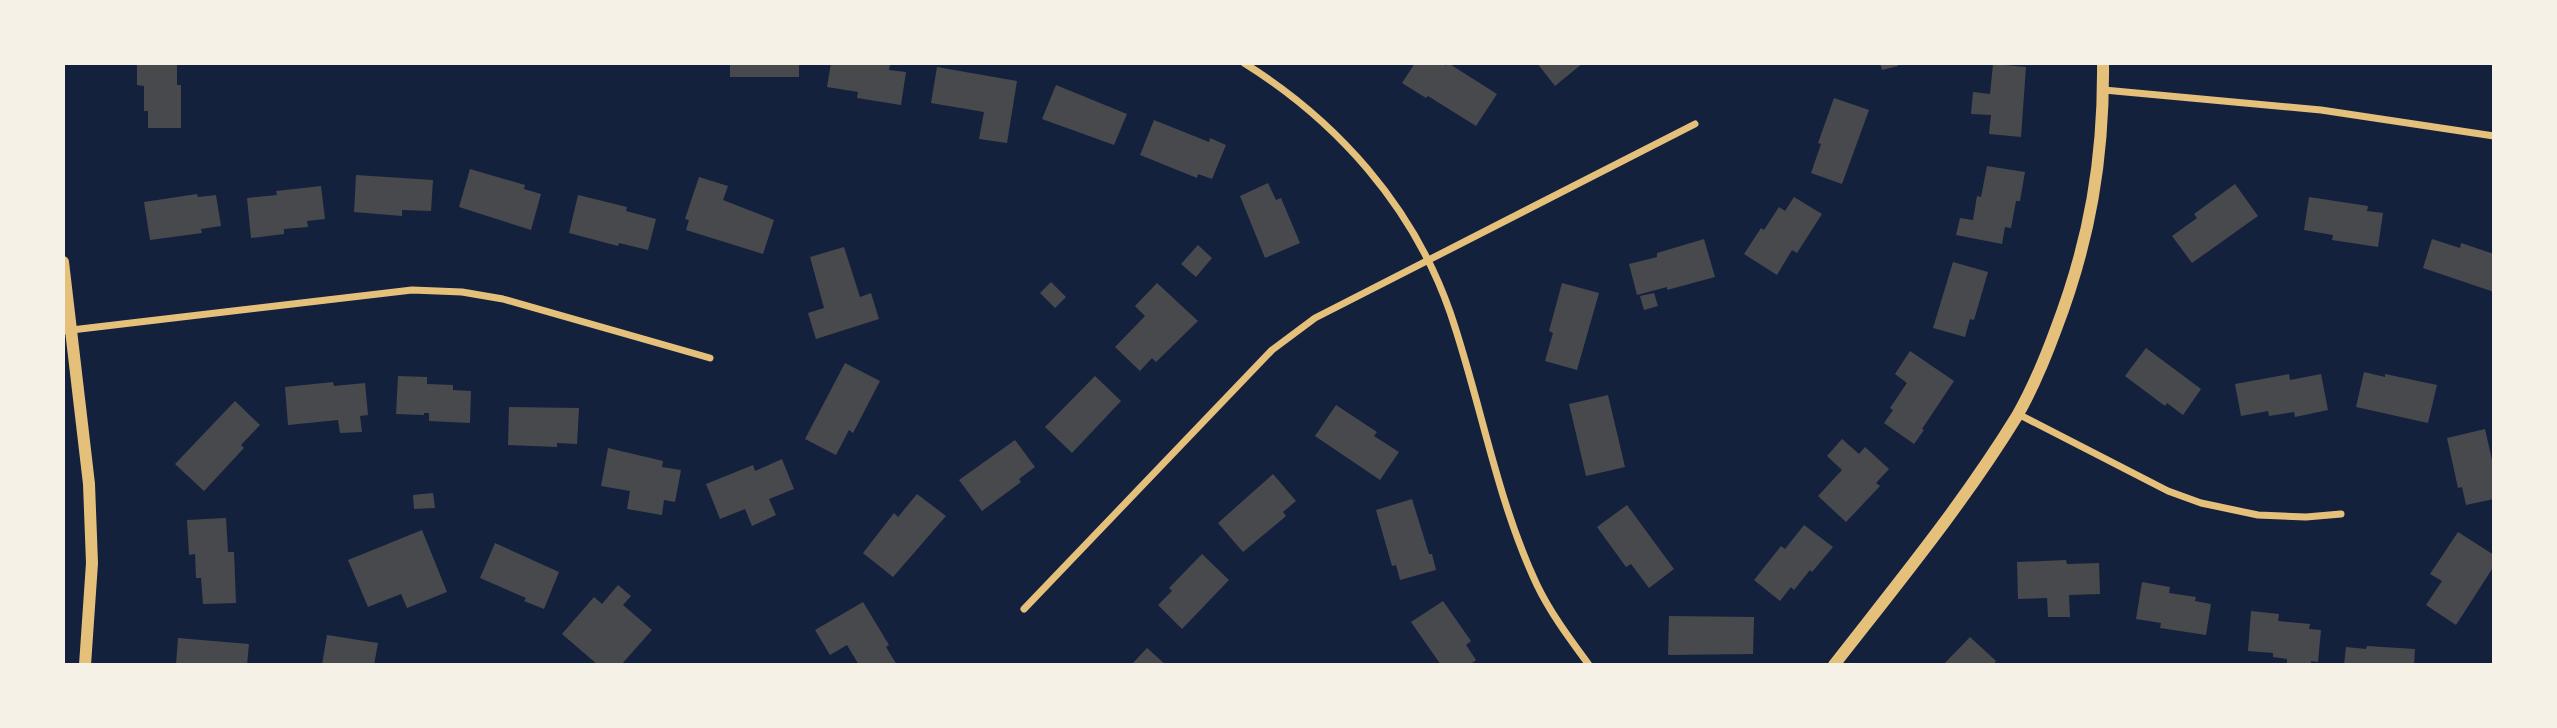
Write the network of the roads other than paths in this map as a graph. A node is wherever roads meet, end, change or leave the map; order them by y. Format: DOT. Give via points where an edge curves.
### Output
graph roads {
  1 [pos="1244,63"];
  2 [pos="2103,63"];
  3 [pos="2104,90"];
  4 [pos="1695,124"];
  5 [pos="2494,136"];
  6 [pos="1428,260"];
  7 [pos="63,262"];
  8 [pos="67,330"];
  9 [pos="710,358"];
  10 [pos="2018,414"];
  11 [pos="2340,514"];
  12 [pos="1024,609"];
  13 [pos="85,665"];
  14 [pos="1589,665"];
  15 [pos="1834,665"];
  1 -- 6 [label="street" via="1320,118 1361,159"];
  2 -- 3 [label="street"];
  3 -- 5 [label="street" via="2321,110"];
  3 -- 10 [label="street" via="2092,211 2074,281"];
  4 -- 6 [label="street"];
  6 -- 12 [label="street" via="1335,306 1272,350"];
  6 -- 14 [label="street" via="1450,311 1513,526 1537,585"];
  7 -- 8 [label="street"];
  8 -- 9 [label="street" via="412,290 462,292 503,299"];
  8 -- 13 [label="street" via="89,484 92,564"];
  10 -- 11 [label="street" via="2168,491 2201,503 2258,515"];
  10 -- 15 [label="street" via="1965,497"];
}
